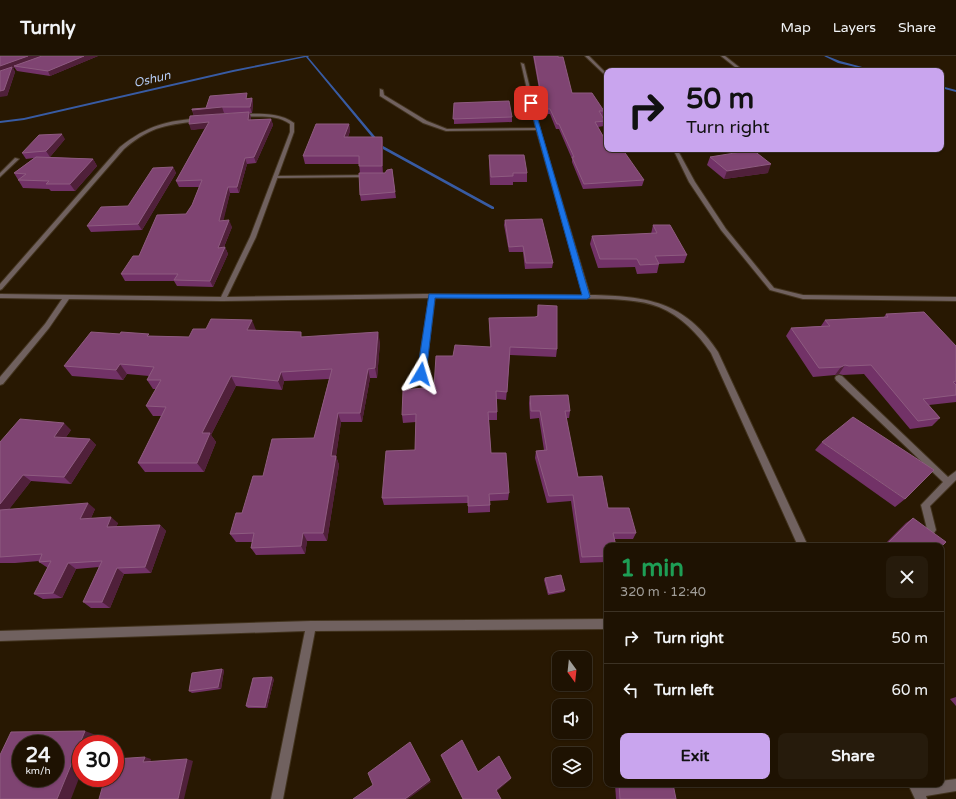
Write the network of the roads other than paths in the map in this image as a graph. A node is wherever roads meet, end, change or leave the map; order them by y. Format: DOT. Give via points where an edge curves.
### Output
graph roads {
  1 [pos="587,56"];
  2 [pos="723,56"];
  3 [pos="522,64"];
  4 [pos="738,68"];
  5 [pos="604,73"];
  6 [pos="381,90"];
  7 [pos="234,116"];
  8 [pos="210,118"];
  9 [pos="538,129"];
  10 [pos="677,152"];
  11 [pos="17,159"];
  12 [pos="0,176"];
  13 [pos="377,176"];
  14 [pos="275,177"];
  15 [pos="0,288"];
  16 [pos="0,296"];
  17 [pos="432,296"];
  18 [pos="67,297"];
  19 [pos="587,297"];
  20 [pos="956,298"];
  21 [pos="223,299"];
  22 [pos="421,374"];
  23 [pos="839,378"];
  24 [pos="0,382"];
  25 [pos="956,475"];
  26 [pos="948,482"];
  27 [pos="931,530"];
  28 [pos="802,543"];
  29 [pos="604,624"];
  30 [pos="311,626"];
  31 [pos="0,636"];
  32 [pos="956,785"];
  33 [pos="943,787"];
  34 [pos="944,787"];
  35 [pos="917,791"];
  36 [pos="277,799"];
  1 -- 5 [label="street"];
  2 -- 4 [label="street"];
  3 -- 9 [label="street"];
  6 -- 9 [label="street" via="382,96 388,100 425,122 446,130"];
  7 -- 14 [label="street" via="275,117 287,119 292,124 292,132"];
  8 -- 15 [label="street" via="165,123 136,135"];
  9 -- 19 [label="street"];
  10 -- 20 [label="street" via="692,182 724,230 772,289 803,297"];
  11 -- 12 [label="street"];
  13 -- 14 [label="street"];
  14 -- 21 [label="street" via="253,237"];
  16 -- 18 [label="street"];
  17 -- 19 [label="street"];
  17 -- 21 [label="street"];
  17 -- 22 [label="street"];
  18 -- 21 [label="street"];
  18 -- 24 [label="street" via="47,326"];
  19 -- 28 [label="street" via="661,306 685,320 705,339 722,368"];
  23 -- 26 [label="street"];
  25 -- 26 [label="street"];
  26 -- 27 [label="street" via="925,506"];
  29 -- 30 [label="street"];
  30 -- 31 [label="street"];
  30 -- 36 [label="street"];
  32 -- 34 [label="street"];
  33 -- 35 [label="street"];
}
